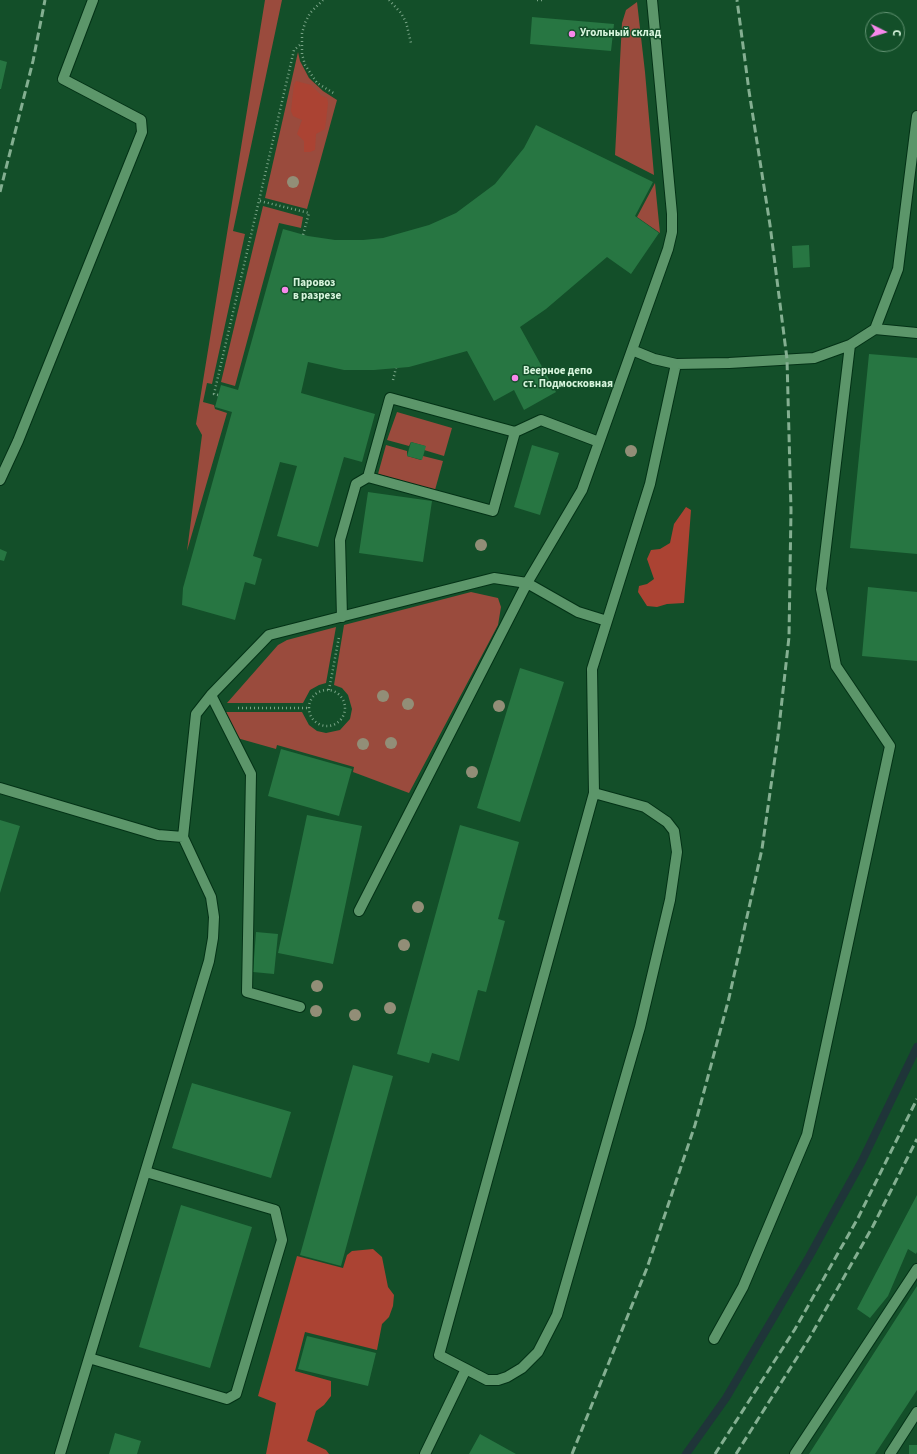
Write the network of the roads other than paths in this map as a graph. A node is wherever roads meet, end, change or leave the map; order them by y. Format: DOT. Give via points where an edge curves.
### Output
graph roads {
  1 [pos="93,0"];
  2 [pos="652,0"];
  3 [pos="917,116"];
  4 [pos="875,329"];
  5 [pos="917,334"];
  6 [pos="850,345"];
  7 [pos="632,350"];
  8 [pos="676,364"];
  9 [pos="515,432"];
  10 [pos="599,442"];
  11 [pos="368,477"];
  12 [pos="0,480"];
  13 [pos="527,583"];
  14 [pos="342,617"];
  15 [pos="607,621"];
  16 [pos="211,695"];
  17 [pos="0,788"];
  18 [pos="594,793"];
  19 [pos="184,837"];
  20 [pos="359,911"];
  21 [pos="300,1007"];
  22 [pos="146,1172"];
  23 [pos="917,1269"];
  24 [pos="714,1339"];
  25 [pos="89,1358"];
  26 [pos="466,1369"];
  27 [pos="917,1412"];
  28 [pos="60,1454"];
  29 [pos="425,1454"];
  30 [pos="795,1454"];
  31 [pos="890,1454"];
  1 -- 12 [label="lane" via="63,79 141,120 142,132 18,442"];
  2 -- 7 [label="lane" via="666,131 672,232"];
  3 -- 4 [label="lane" via="898,269"];
  4 -- 5 [label="lane"];
  4 -- 6 [label="lane"];
  6 -- 8 [label="lane" via="814,358"];
  6 -- 24 [label="lane" via="821,590 836,666 890,746 807,1135 743,1286"];
  7 -- 8 [label="lane"];
  7 -- 10 [label="lane"];
  8 -- 15 [label="lane" via="650,484"];
  9 -- 10 [label="lane" via="541,420"];
  9 -- 11 [label="lane" via="390,398"];
  9 -- 11 [label="lane" via="493,511"];
  10 -- 13 [label="lane" via="582,490"];
  11 -- 14 [label="lane" via="356,484 340,540"];
  13 -- 14 [label="lane" via="494,578"];
  13 -- 15 [label="lane" via="578,612"];
  13 -- 20 [label="lane"];
  14 -- 16 [label="lane" via="270,635"];
  15 -- 18 [label="lane" via="592,669"];
  16 -- 19 [label="lane" via="196,714"];
  16 -- 21 [label="lane" via="251,774 247,992"];
  17 -- 19 [label="lane" via="158,835"];
  18 -- 26 [label="lane" via="439,1355"];
  18 -- 26 [label="lane" via="645,807 667,822 674,831 677,852 670,900 640,1027 557,1315 538,1352 522,1368 507,1377 487,1380"];
  19 -- 22 [label="lane" via="211,897 214,917 213,938 210,961"];
  22 -- 25 [label="lane"];
  22 -- 25 [label="lane" via="274,1210 282,1240 236,1394 227,1399"];
  23 -- 30 [label="lane"];
  25 -- 28 [label="lane"];
  26 -- 29 [label="lane"];
  27 -- 31 [label="lane"];
}
